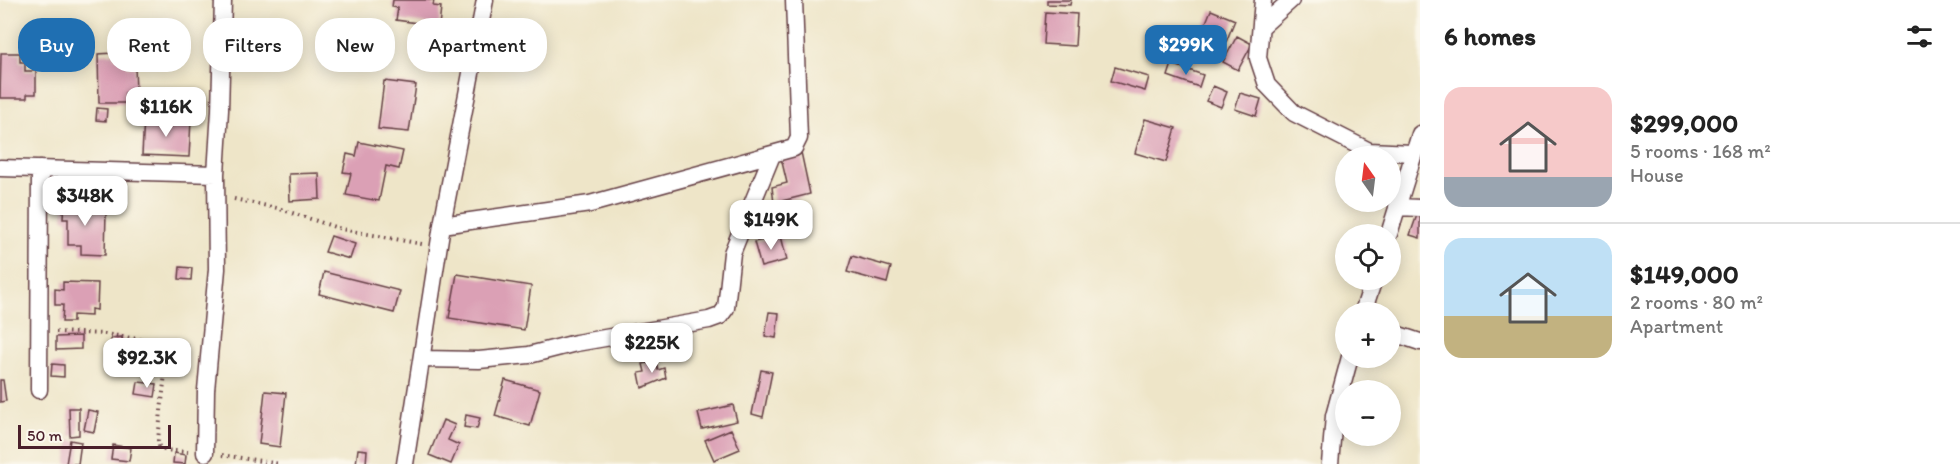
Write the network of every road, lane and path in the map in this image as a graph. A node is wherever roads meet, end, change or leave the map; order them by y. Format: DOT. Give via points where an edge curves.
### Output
graph roads {
  1 [pos="223,0"];
  2 [pos="485,0"];
  3 [pos="794,0"];
  4 [pos="1263,0"];
  5 [pos="1291,0"];
  6 [pos="1261,27"];
  7 [pos="1420,134"];
  8 [pos="1412,153"];
  9 [pos="772,155"];
  10 [pos="0,168"];
  11 [pos="40,169"];
  12 [pos="216,174"];
  13 [pos="1401,193"];
  14 [pos="216,195"];
  15 [pos="1401,207"];
  16 [pos="1420,208"];
  17 [pos="442,225"];
  18 [pos="438,247"];
  19 [pos="40,332"];
  20 [pos="1401,336"];
  21 [pos="1420,342"];
  22 [pos="210,350"];
  23 [pos="422,359"];
  24 [pos="1347,368"];
  25 [pos="39,390"];
  26 [pos="205,453"];
  27 [pos="405,464"];
  28 [pos="1330,464"];
  1 -- 12 [label="street"];
  2 -- 17 [label="street"];
  3 -- 9 [label="street" via="799,138 794,148"];
  4 -- 6 [label="street"];
  5 -- 6 [label="street"];
  6 -- 8 [label="street" via="1258,58 1267,85 1294,113 1369,151"];
  7 -- 8 [label="street"];
  8 -- 13 [label="street"];
  9 -- 17 [label="street" via="590,204"];
  9 -- 23 [label="street" via="732,253 726,308 720,316 530,355 479,360"];
  10 -- 11 [label="street"];
  11 -- 12 [label="street"];
  11 -- 19 [label="street"];
  12 -- 14 [label="street"];
  14 -- 18 [label="path" via="277,208 341,229"];
  14 -- 22 [label="street" via="217,270"];
  15 -- 16 [label="street"];
  17 -- 18 [label="street"];
  18 -- 23 [label="street"];
  19 -- 22 [label="path" via="105,334"];
  19 -- 25 [label="street"];
  20 -- 21 [label="street"];
  22 -- 26 [label="street"];
  23 -- 27 [label="street"];
  24 -- 28 [label="street" via="1334,416"];
}
